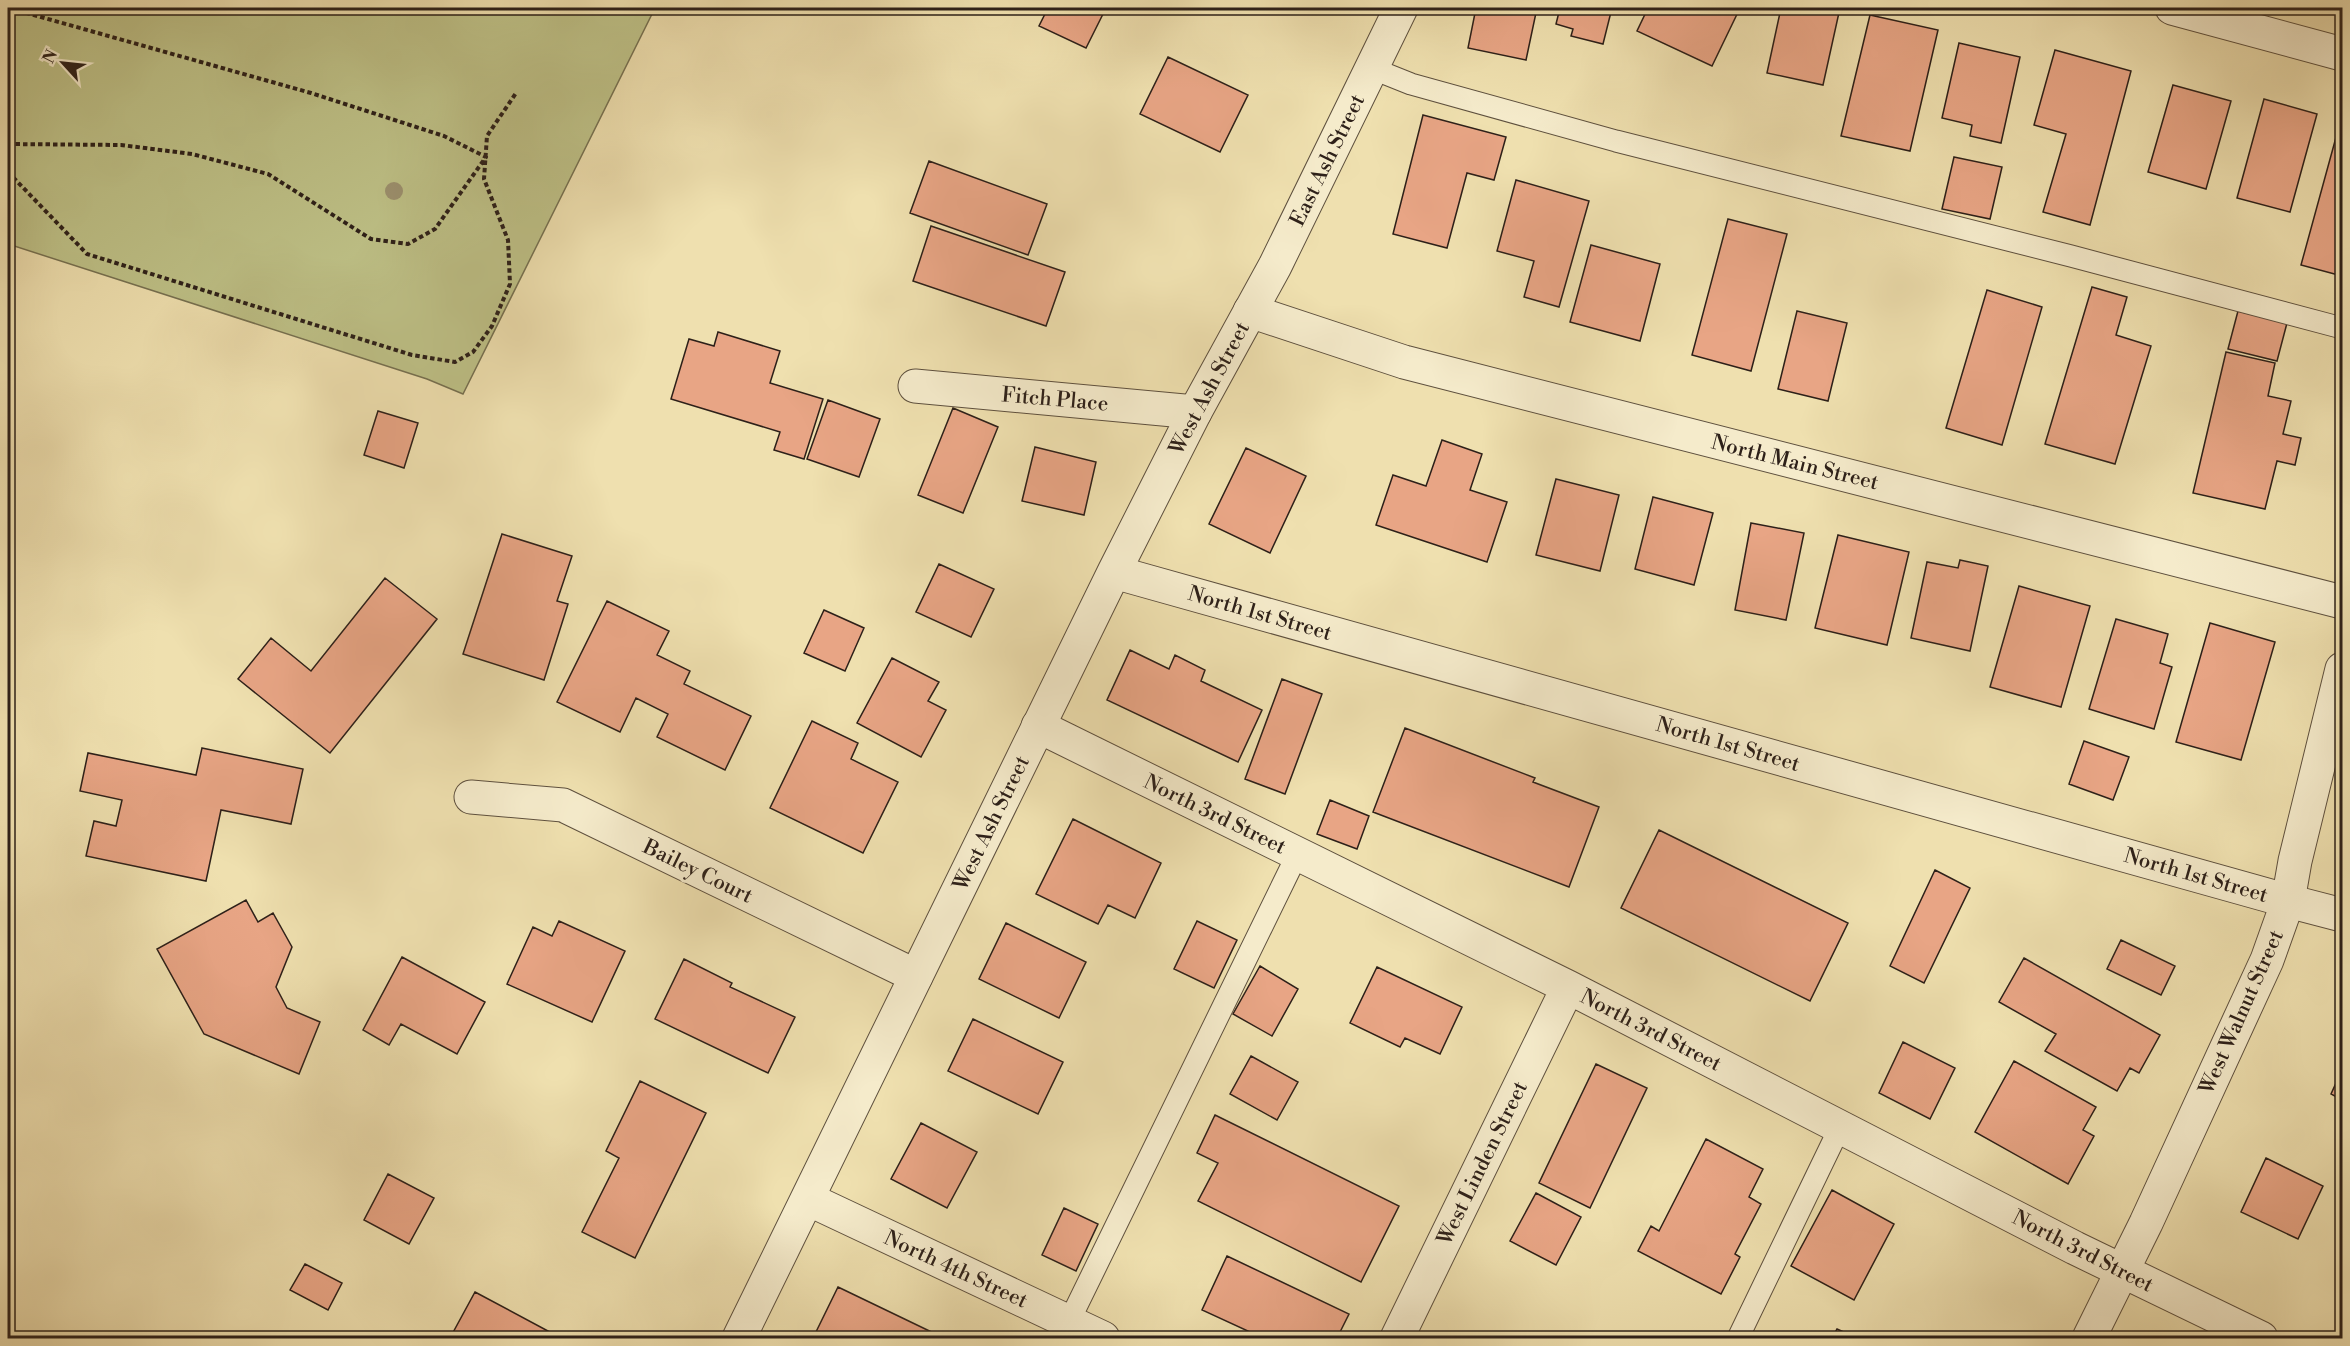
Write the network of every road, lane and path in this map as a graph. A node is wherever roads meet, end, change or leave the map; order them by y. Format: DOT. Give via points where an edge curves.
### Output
graph roads {
  1 [pos="9,8"];
  2 [pos="1401,8"];
  3 [pos="2172,8"];
  4 [pos="2343,54"];
  5 [pos="1371,68"];
  6 [pos="516,93"];
  7 [pos="8,144"];
  8 [pos="486,157"];
  9 [pos="8,172"];
  10 [pos="1250,311"];
  11 [pos="2343,328"];
  12 [pos="915,386"];
  13 [pos="1195,412"];
  14 [pos="1114,572"];
  15 [pos="2343,602"];
  16 [pos="2343,669"];
  17 [pos="1038,726"];
  18 [pos="471,797"];
  19 [pos="1297,855"];
  20 [pos="2288,901"];
  21 [pos="2343,915"];
  22 [pos="916,976"];
  23 [pos="1568,987"];
  24 [pos="1840,1128"];
  25 [pos="808,1199"];
  26 [pos="2123,1272"];
  27 [pos="1065,1330"];
  28 [pos="740,1338"];
  29 [pos="1103,1338"];
  30 [pos="1397,1338"];
  31 [pos="1738,1338"];
  32 [pos="2090,1338"];
  33 [pos="2261,1338"];
  1 -- 8 [label="path" via="311,93 444,136"];
  2 -- 5 [label="street, East Ash Street"];
  3 -- 4 [label="street"];
  5 -- 10 [label="street, East Ash Street"];
  5 -- 11 [label="lane" via="1411,84 1616,141"];
  6 -- 8 [label="path" via="487,136"];
  7 -- 8 [label="path" via="121,145 192,154 268,174 371,238 408,244 435,229"];
  8 -- 9 [label="path" via="484,179 508,240 510,284 492,326 473,352 455,362 412,355 87,254"];
  10 -- 13 [label="street, West Ash Street"];
  10 -- 15 [label="street, North Main Street" via="1404,362"];
  12 -- 13 [label="street, Fitch Place"];
  13 -- 14 [label="street, West Ash Street"];
  14 -- 17 [label="street, West Ash Street"];
  14 -- 20 [label="street, North 1st Street"];
  16 -- 20 [label="street, West Walnut Street"];
  17 -- 19 [label="street, North 3rd Street"];
  17 -- 22 [label="street, West Ash Street"];
  18 -- 22 [label="street, Bailey Court" via="563,805"];
  19 -- 23 [label="street, North 3rd Street"];
  19 -- 27 [label="lane"];
  20 -- 21 [label="street, North 1st Street"];
  20 -- 26 [label="street, West Walnut Street" via="2267,960"];
  22 -- 25 [label="street, West Ash Street"];
  23 -- 24 [label="street, North 3rd Street"];
  23 -- 30 [label="street, West Linden Street"];
  24 -- 26 [label="street, North 3rd Street"];
  24 -- 31 [label="lane"];
  25 -- 27 [label="street, North 4th Street"];
  25 -- 28 [label="street, West Ash Street"];
  26 -- 32 [label="street, West Walnut Street"];
  26 -- 33 [label="street, North 3rd Street"];
  27 -- 29 [label="street, North 4th Street"];
}
